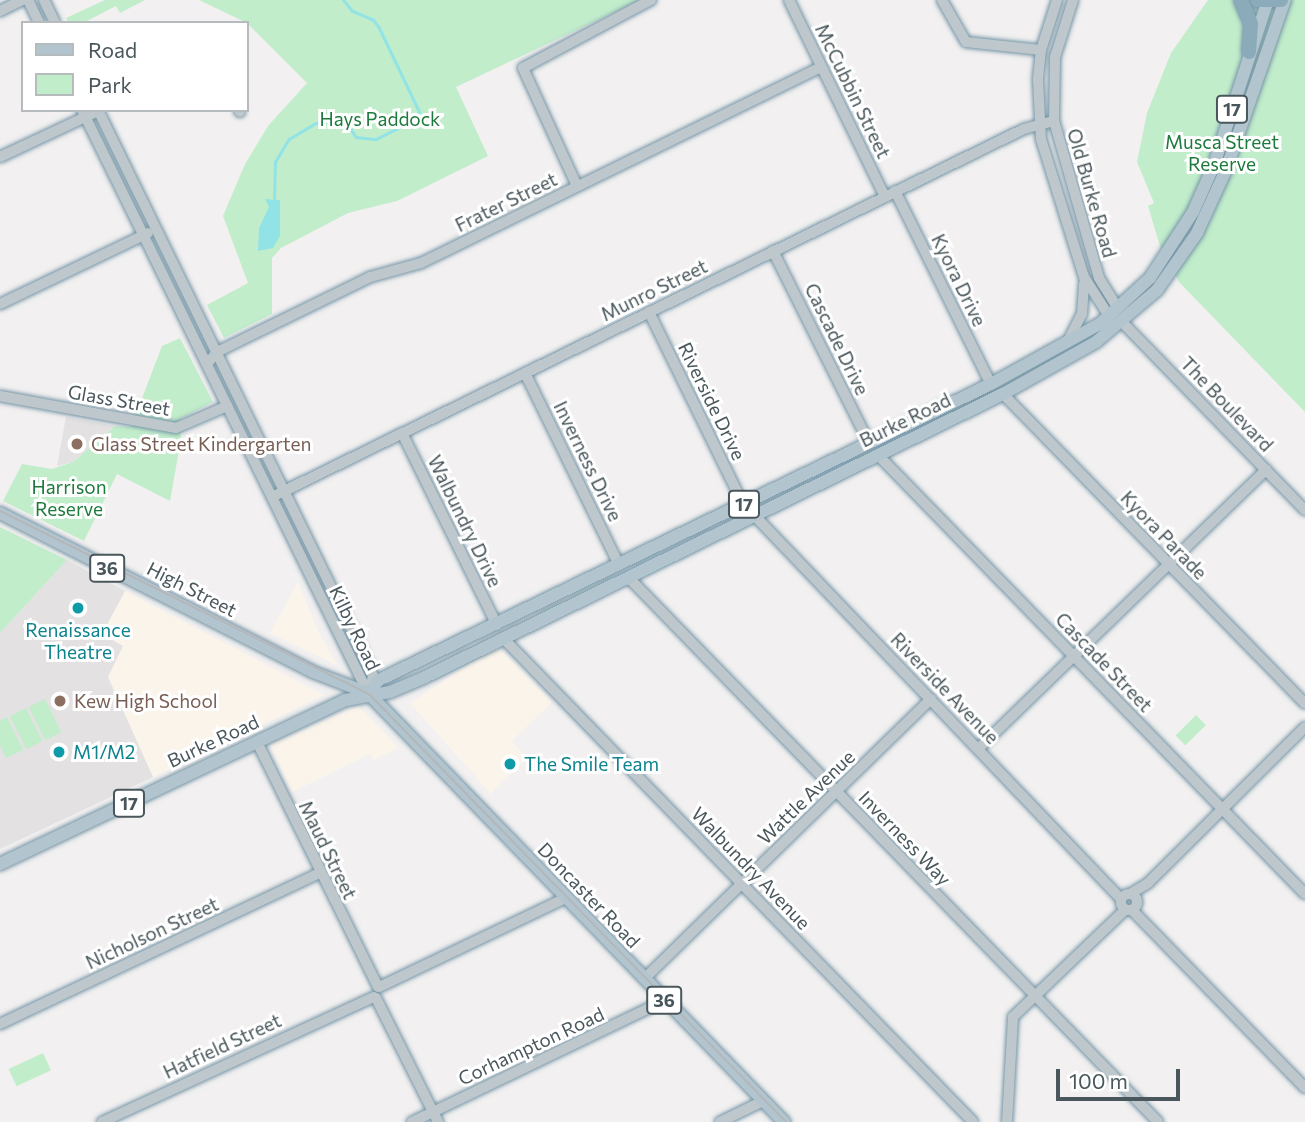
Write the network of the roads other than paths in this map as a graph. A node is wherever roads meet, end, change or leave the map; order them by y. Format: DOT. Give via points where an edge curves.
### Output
graph roads {
  1 [pos="26,0"];
  2 [pos="44,0"];
  3 [pos="651,0"];
  4 [pos="789,0"];
  5 [pos="942,0"];
  6 [pos="1056,0"];
  7 [pos="1073,0"];
  8 [pos="1241,0"];
  9 [pos="1271,1"];
  10 [pos="0,11"];
  11 [pos="38,21"];
  12 [pos="54,21"];
  13 [pos="1041,50"];
  14 [pos="1249,52"];
  15 [pos="821,66"];
  16 [pos="99,112"];
  17 [pos="84,114"];
  18 [pos="1054,121"];
  19 [pos="1040,124"];
  20 [pos="0,158"];
  21 [pos="577,186"];
  22 [pos="895,191"];
  23 [pos="885,197"];
  24 [pos="157,229"];
  25 [pos="1191,230"];
  26 [pos="144,236"];
  27 [pos="773,251"];
  28 [pos="1084,277"];
  29 [pos="0,304"];
  30 [pos="649,312"];
  31 [pos="1114,313"];
  32 [pos="1123,323"];
  33 [pos="1064,347"];
  34 [pos="217,352"];
  35 [pos="207,364"];
  36 [pos="525,373"];
  37 [pos="990,384"];
  38 [pos="1003,394"];
  39 [pos="0,396"];
  40 [pos="227,406"];
  41 [pos="934,411"];
  42 [pos="940,424"];
  43 [pos="402,433"];
  44 [pos="869,443"];
  45 [pos="878,455"];
  46 [pos="1266,470"];
  47 [pos="285,490"];
  48 [pos="272,497"];
  49 [pos="743,504"];
  50 [pos="1305,510"];
  51 [pos="0,513"];
  52 [pos="754,515"];
  53 [pos="675,537"];
  54 [pos="681,550"];
  55 [pos="1168,564"];
  56 [pos="620,565"];
  57 [pos="628,577"];
  58 [pos="497,625"];
  59 [pos="504,639"];
  60 [pos="358,642"];
  61 [pos="344,646"];
  62 [pos="1074,656"];
  63 [pos="393,675"];
  64 [pos="368,693"];
  65 [pos="932,699"];
  66 [pos="1304,703"];
  67 [pos="1305,727"];
  68 [pos="1305,734"];
  69 [pos="257,742"];
  70 [pos="1292,743"];
  71 [pos="979,748"];
  72 [pos="837,792"];
  73 [pos="1224,810"];
  74 [pos="0,864"];
  75 [pos="320,873"];
  76 [pos="742,884"];
  77 [pos="1305,894"];
  78 [pos="566,898"];
  79 [pos="1128,902"];
  80 [pos="644,979"];
  81 [pos="377,992"];
  82 [pos="1034,995"];
  83 [pos="665,1000"];
  84 [pos="0,1024"];
  85 [pos="1305,1088"];
  86 [pos="763,1101"];
  87 [pos="435,1117"];
  88 [pos="102,1122"];
  89 [pos="412,1122"];
  90 [pos="720,1122"];
  91 [pos="784,1122"];
  92 [pos="973,1122"];
  93 [pos="1007,1122"];
  94 [pos="1157,1122"];
  1 -- 10 [label="street"];
  1 -- 11 [label="street"];
  2 -- 12 [label="street"];
  3 -- 21 [label="street" via="523,68"];
  4 -- 15 [label="street, McCubbin Street"];
  5 -- 13 [label="street" via="966,42"];
  6 -- 13 [label="street, Old Burke Road"];
  7 -- 18 [label="street, Old Burke Road" via="1055,57"];
  8 -- 14 [label="highway" via="1251,24"];
  9 -- 14 [label="main road, Burke Road / 17"];
  9 -- 25 [label="main road, Burke Road / 17" via="1226,170"];
  13 -- 19 [label="street, Old Burke Road"];
  14 -- 25 [label="main road, Burke Road / 17"];
  15 -- 21 [label="street, Frater Street"];
  15 -- 23 [label="street, McCubbin Street"];
  16 -- 24 [label="street, Kilby Road"];
  17 -- 20 [label="street"];
  17 -- 26 [label="street, Kilby Road"];
  18 -- 19 [label="street, Munro Street"];
  18 -- 31 [label="street, Old Burke Road" via="1099,278"];
  19 -- 22 [label="street, Munro Street"];
  19 -- 28 [label="street, Old Burke Road" via="1050,175"];
  21 -- 34 [label="street, Frater Street" via="421,262 370,277"];
  22 -- 23 [label="street, Munro Street"];
  22 -- 37 [label="street, Kyora Drive"];
  23 -- 27 [label="street, Munro Street"];
  24 -- 26 [label="street"];
  24 -- 34 [label="street, Kilby Road"];
  25 -- 31 [label="main road, Burke Road / 17"];
  25 -- 32 [label="main road, Burke Road / 17" via="1169,276"];
  26 -- 29 [label="street"];
  26 -- 35 [label="street, Kilby Road"];
  27 -- 30 [label="street, Munro Street"];
  27 -- 44 [label="street, Cascade Drive"];
  28 -- 31 [label="street, Old Burke Road"];
  28 -- 33 [label="street, Old Burke Road" via="1082,314"];
  30 -- 36 [label="street, Munro Street"];
  30 -- 49 [label="street, Riverside Drive"];
  31 -- 32 [label="main road"];
  31 -- 33 [label="main road, Burke Road / 17"];
  32 -- 38 [label="main road, Burke Road / 17"];
  32 -- 46 [label="street, The Boulevard"];
  33 -- 37 [label="main road, Burke Road / 17"];
  34 -- 35 [label="street, Frater Street"];
  34 -- 47 [label="street, Kilby Road"];
  35 -- 40 [label="street, Kilby Road"];
  36 -- 43 [label="street, Munro Street"];
  36 -- 56 [label="street, Inverness Drive"];
  37 -- 41 [label="main road, Burke Road / 17"];
  38 -- 42 [label="main road, Burke Road / 17"];
  38 -- 55 [label="street, Kyora Parade"];
  39 -- 40 [label="street, Glass Street" via="176,428"];
  40 -- 48 [label="street, Kilby Road"];
  41 -- 42 [label="main road"];
  41 -- 44 [label="main road, Burke Road / 17"];
  42 -- 45 [label="main road, Burke Road / 17"];
  43 -- 47 [label="street, Munro Street"];
  43 -- 58 [label="street, Walbundry Drive"];
  44 -- 49 [label="main road, Burke Road / 17"];
  45 -- 52 [label="main road, Burke Road / 17"];
  45 -- 62 [label="street, Cascade Street"];
  46 -- 50 [label="street, The Boulevard"];
  46 -- 55 [label="street"];
  47 -- 48 [label="street, Munro Street"];
  47 -- 60 [label="street, Kilby Road"];
  48 -- 61 [label="street, Kilby Road"];
  49 -- 53 [label="main road, Burke Road / 17"];
  51 -- 64 [label="main road, High Street / 36" via="313,673"];
  52 -- 54 [label="main road, Burke Road / 17"];
  52 -- 65 [label="street, Riverside Avenue"];
  53 -- 54 [label="main road"];
  53 -- 56 [label="main road, Burke Road / 17"];
  54 -- 57 [label="main road, Burke Road / 17"];
  55 -- 62 [label="street"];
  55 -- 66 [label="street, Kyora Parade"];
  56 -- 58 [label="main road, Burke Road / 17"];
  57 -- 59 [label="main road, Burke Road / 17"];
  57 -- 72 [label="street, Inverness Way"];
  58 -- 63 [label="main road, Burke Road / 17"];
  59 -- 64 [label="main road, Burke Road / 17" via="396,690"];
  59 -- 76 [label="street, Walbundry Avenue"];
  60 -- 61 [label="street"];
  60 -- 63 [label="street" via="377,668"];
  60 -- 64 [label="street, Kilby Road" via="373,676"];
  61 -- 64 [label="street, Kilby Road"];
  62 -- 71 [label="street"];
  62 -- 73 [label="street, Cascade Street"];
  63 -- 64 [label="main road, Burke Road / 17" via="377,682"];
  64 -- 69 [label="main road, Burke Road / 17"];
  64 -- 78 [label="main road, Doncaster Road / 36"];
  65 -- 71 [label="street, Riverside Avenue"];
  65 -- 72 [label="street, Wattle Avenue"];
  67 -- 70 [label="street"];
  68 -- 70 [label="street"];
  69 -- 74 [label="main road, Burke Road / 17"];
  69 -- 75 [label="street, Maud Street"];
  70 -- 73 [label="street"];
  71 -- 79 [label="street, Riverside Avenue"];
  72 -- 76 [label="street, Wattle Avenue"];
  72 -- 82 [label="street, Inverness Way"];
  73 -- 77 [label="street, Cascade Street"];
  73 -- 79 [label="street"];
  75 -- 81 [label="street, Maud Street"];
  75 -- 84 [label="street, Nicholson Street"];
  76 -- 80 [label="street, Wattle Avenue"];
  76 -- 92 [label="street, Walbundry Avenue"];
  78 -- 80 [label="main road, Doncaster Road / 36"];
  78 -- 81 [label="street, Hatfield Street"];
  79 -- 82 [label="street"];
  79 -- 85 [label="street, Riverside Avenue"];
  80 -- 83 [label="main road, Doncaster Road / 36"];
  81 -- 87 [label="street, Maud Street"];
  81 -- 88 [label="street, Hatfield Street"];
  82 -- 93 [label="street" via="1011,1023"];
  82 -- 94 [label="street, Inverness Way"];
  83 -- 86 [label="main road, Doncaster Road / 36"];
  83 -- 87 [label="street, Corhampton Road"];
  86 -- 90 [label="street"];
  86 -- 91 [label="main road, Doncaster Road / 36"];
  87 -- 89 [label="street, Corhampton Road"];
}
